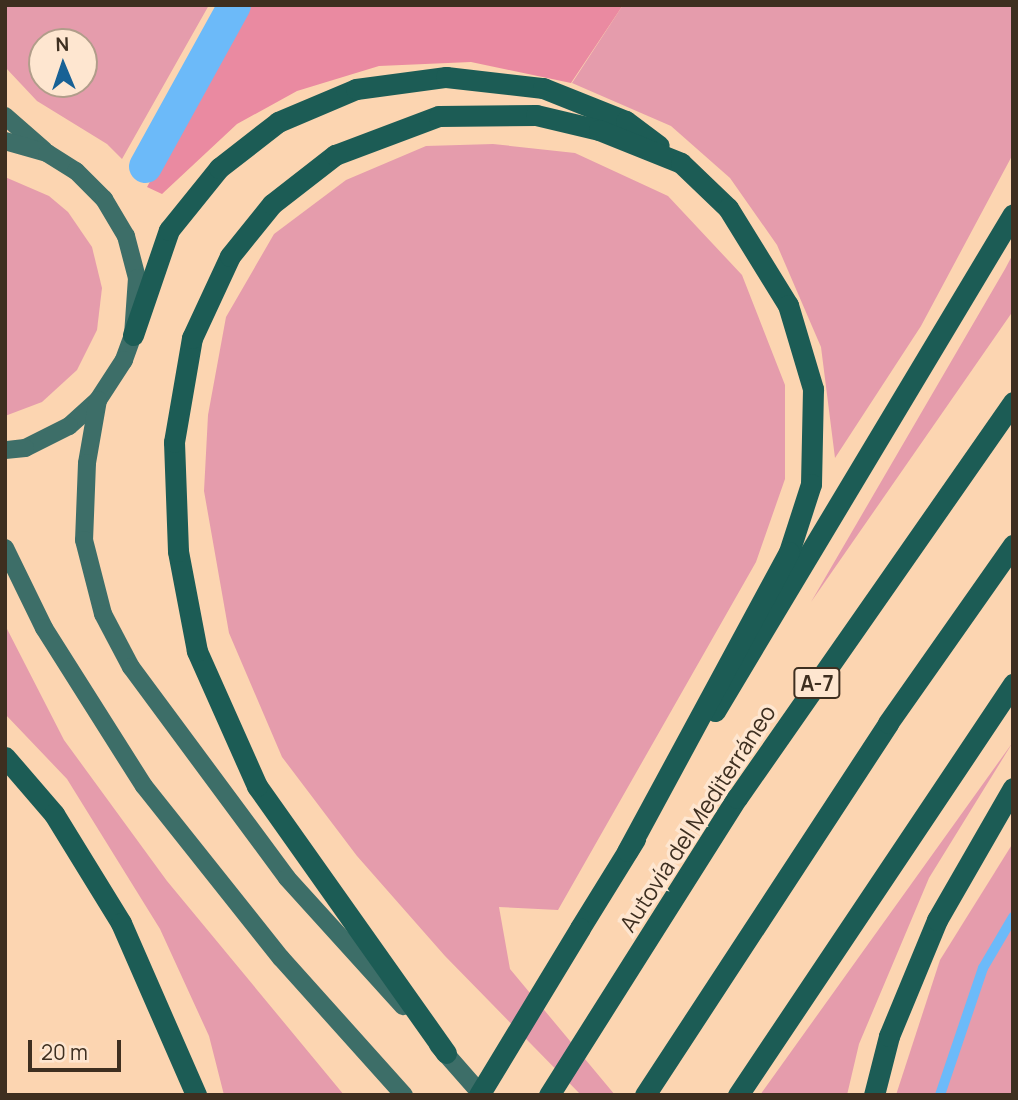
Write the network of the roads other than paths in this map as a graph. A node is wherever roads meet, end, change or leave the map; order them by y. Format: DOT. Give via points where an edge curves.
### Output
graph roads {
  1 [pos="5,116"];
  2 [pos="5,141"];
  3 [pos="47,153"];
  4 [pos="681,163"];
  5 [pos="1013,214"];
  6 [pos="133,335"];
  7 [pos="98,400"];
  8 [pos="1013,402"];
  9 [pos="5,450"];
  10 [pos="1013,545"];
  11 [pos="5,548"];
  12 [pos="1013,684"];
  13 [pos="5,757"];
  14 [pos="1013,788"];
  15 [pos="628,851"];
  16 [pos="446,1054"];
  17 [pos="196,1095"];
  18 [pos="404,1095"];
  19 [pos="481,1095"];
  20 [pos="549,1095"];
  21 [pos="645,1095"];
  22 [pos="738,1095"];
  23 [pos="874,1095"];
  1 -- 3 [label="main road"];
  2 -- 3 [label="main road"];
  3 -- 6 [label="main road" via="76,171 104,199 126,236 136,278"];
  4 -- 6 [label="highway" via="626,121 542,88 446,77 356,89 278,122 219,168 169,230"];
  4 -- 15 [label="highway" via="727,208 788,305 813,389 811,484 789,552"];
  4 -- 16 [label="highway" via="599,130 536,115 439,116 335,155 272,204 230,256 192,338 174,442 178,551 197,651 257,786"];
  5 -- 15 [label="highway" via="817,546"];
  6 -- 7 [label="main road"];
  7 -- 9 [label="main road" via="69,426 25,447"];
  7 -- 16 [label="main road" via="87,463 83,540 103,614 131,667 287,878"];
  8 -- 20 [label="highway, Autovía del Mediterráneo / A-7" via="737,799"];
  10 -- 21 [label="highway" via="888,723"];
  11 -- 18 [label="main road" via="44,628 144,786 281,958"];
  12 -- 22 [label="highway"];
  13 -- 17 [label="highway" via="54,814 121,923"];
  14 -- 23 [label="highway" via="937,920 889,1036"];
  15 -- 19 [label="highway, bridge"];
  16 -- 19 [label="main road"];
}
